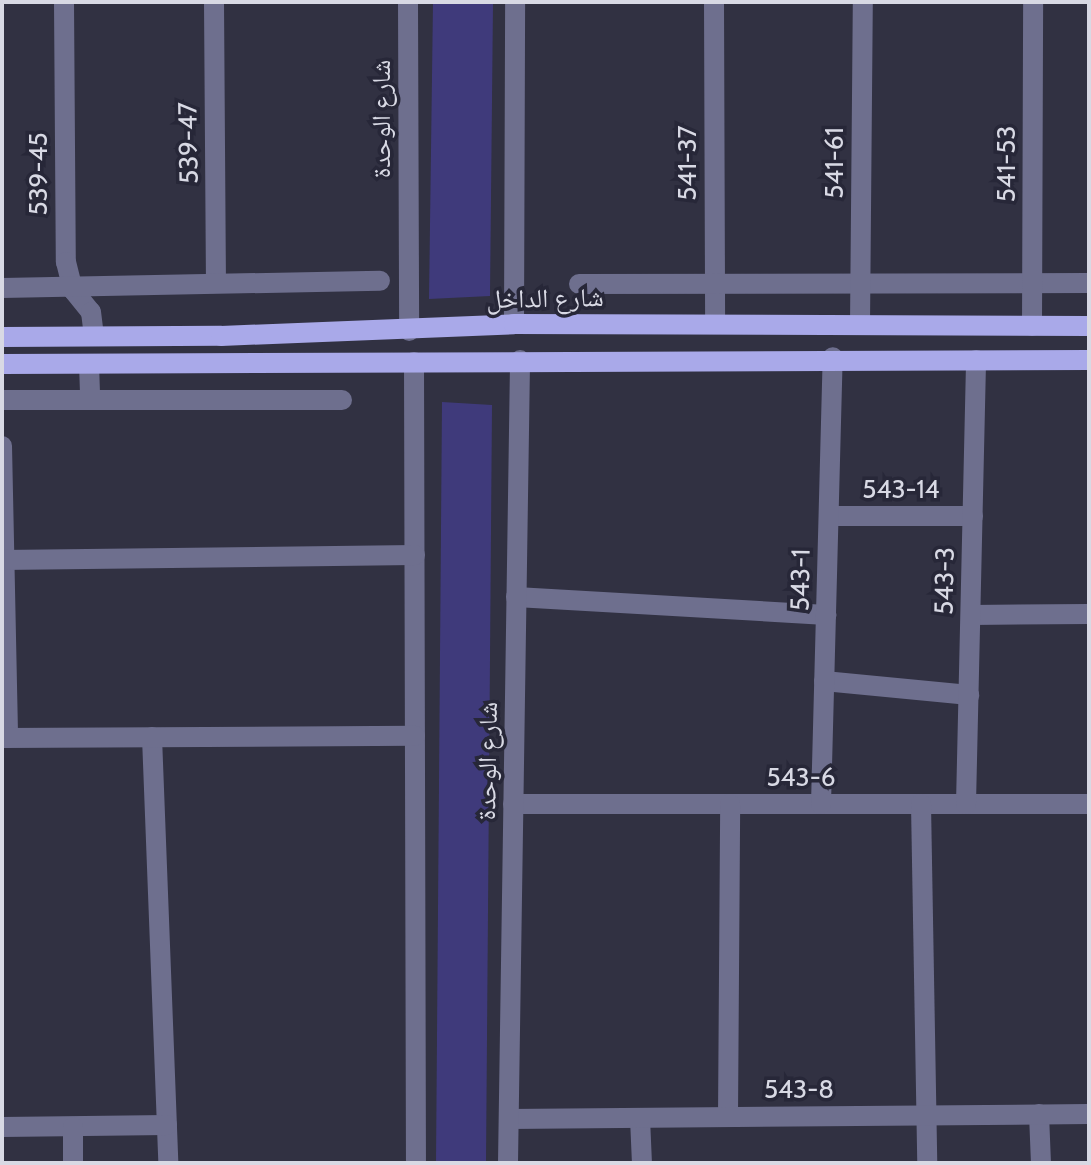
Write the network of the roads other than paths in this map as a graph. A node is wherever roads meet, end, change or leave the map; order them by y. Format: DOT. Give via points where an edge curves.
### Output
graph roads {
  1 [pos="64,2"];
  2 [pos="214,2"];
  3 [pos="408,2"];
  4 [pos="515,2"];
  5 [pos="714,2"];
  6 [pos="863,2"];
  7 [pos="1033,2"];
  8 [pos="380,281"];
  9 [pos="715,282"];
  10 [pos="216,283"];
  11 [pos="1032,283"];
  12 [pos="1089,283"];
  13 [pos="579,284"];
  14 [pos="860,284"];
  15 [pos="2,288"];
  16 [pos="73,290"];
  17 [pos="715,323"];
  18 [pos="514,324"];
  19 [pos="860,325"];
  20 [pos="1032,326"];
  21 [pos="1089,326"];
  22 [pos="409,331"];
  23 [pos="94,336"];
  24 [pos="2,337"];
  25 [pos="833,357"];
  26 [pos="520,360"];
  27 [pos="976,360"];
  28 [pos="1089,360"];
  29 [pos="414,362"];
  30 [pos="2,364"];
  31 [pos="89,364"];
  32 [pos="2,400"];
  33 [pos="90,400"];
  34 [pos="342,400"];
  35 [pos="2,446"];
  36 [pos="829,516"];
  37 [pos="973,516"];
  38 [pos="415,555"];
  39 [pos="5,560"];
  40 [pos="516,597"];
  41 [pos="1089,614"];
  42 [pos="826,615"];
  43 [pos="971,615"];
  44 [pos="824,681"];
  45 [pos="969,695"];
  46 [pos="415,736"];
  47 [pos="152,737"];
  48 [pos="5,738"];
  49 [pos="513,804"];
  50 [pos="730,804"];
  51 [pos="821,804"];
  52 [pos="921,804"];
  53 [pos="966,804"];
  54 [pos="1089,804"];
  55 [pos="1039,1114"];
  56 [pos="1089,1114"];
  57 [pos="925,1115"];
  58 [pos="728,1117"];
  59 [pos="640,1118"];
  60 [pos="509,1119"];
  61 [pos="167,1125"];
  62 [pos="2,1127"];
  63 [pos="73,1127"];
  64 [pos="73,1163"];
  65 [pos="168,1163"];
  66 [pos="416,1163"];
  67 [pos="508,1163"];
  68 [pos="642,1163"];
  69 [pos="927,1163"];
  70 [pos="1041,1163"];
  1 -- 16 [label="street, 539-45" via="66,262"];
  2 -- 10 [label="street, 539-47"];
  3 -- 22 [label="street, شارع الوحدة"];
  4 -- 18 [label="street"];
  5 -- 9 [label="street, 541-37"];
  6 -- 14 [label="street, 541-61"];
  7 -- 11 [label="street, 541-53"];
  8 -- 10 [label="street"];
  9 -- 13 [label="street"];
  9 -- 14 [label="street"];
  9 -- 17 [label="street, 541-37"];
  10 -- 16 [label="street"];
  11 -- 12 [label="street"];
  11 -- 14 [label="street"];
  11 -- 20 [label="street, 541-53"];
  14 -- 19 [label="street, 541-61"];
  15 -- 16 [label="street"];
  16 -- 23 [label="street, 539-45" via="88,302"];
  17 -- 18 [label="main road, شارع الداخل"];
  17 -- 19 [label="main road, شارع الداخل"];
  18 -- 22 [label="main road, شارع الداخل"];
  19 -- 20 [label="main road, شارع الداخل"];
  20 -- 21 [label="main road, شارع الداخل"];
  22 -- 23 [label="main road, شارع الداخل"];
  23 -- 24 [label="main road, شارع الداخل"];
  25 -- 26 [label="main road"];
  25 -- 27 [label="main road"];
  25 -- 36 [label="street, 543-1"];
  26 -- 29 [label="main road"];
  26 -- 40 [label="street, شارع الوحدة"];
  27 -- 28 [label="main road"];
  27 -- 37 [label="street, 543-3"];
  29 -- 31 [label="main road"];
  29 -- 38 [label="street"];
  30 -- 31 [label="main road"];
  31 -- 33 [label="street"];
  32 -- 33 [label="street"];
  33 -- 34 [label="street"];
  35 -- 39 [label="street"];
  36 -- 37 [label="street, 543-14"];
  36 -- 42 [label="street, 543-1"];
  37 -- 43 [label="street, 543-3"];
  38 -- 39 [label="street"];
  38 -- 46 [label="street"];
  39 -- 48 [label="street"];
  40 -- 42 [label="street"];
  40 -- 49 [label="street, شارع الوحدة"];
  41 -- 43 [label="street"];
  42 -- 44 [label="street, 543-1"];
  43 -- 45 [label="street, 543-3"];
  44 -- 45 [label="street"];
  44 -- 51 [label="street, 543-1"];
  45 -- 53 [label="street, 543-3"];
  46 -- 47 [label="street"];
  46 -- 66 [label="street"];
  47 -- 48 [label="street"];
  47 -- 61 [label="street"];
  49 -- 50 [label="street, 543-6"];
  49 -- 60 [label="street, شارع الوحدة"];
  50 -- 51 [label="street, 543-6"];
  50 -- 58 [label="street"];
  51 -- 52 [label="street, 543-6"];
  52 -- 53 [label="street, 543-6"];
  52 -- 57 [label="street"];
  53 -- 54 [label="street, 543-6"];
  55 -- 56 [label="street, 543-8"];
  55 -- 57 [label="street, 543-8"];
  55 -- 70 [label="street"];
  57 -- 58 [label="street, 543-8"];
  57 -- 69 [label="street"];
  58 -- 59 [label="street, 543-8"];
  59 -- 60 [label="street, 543-8"];
  59 -- 68 [label="street"];
  60 -- 67 [label="street, شارع الوحدة"];
  61 -- 63 [label="street"];
  61 -- 65 [label="street"];
  62 -- 63 [label="street"];
  63 -- 64 [label="street"];
}
